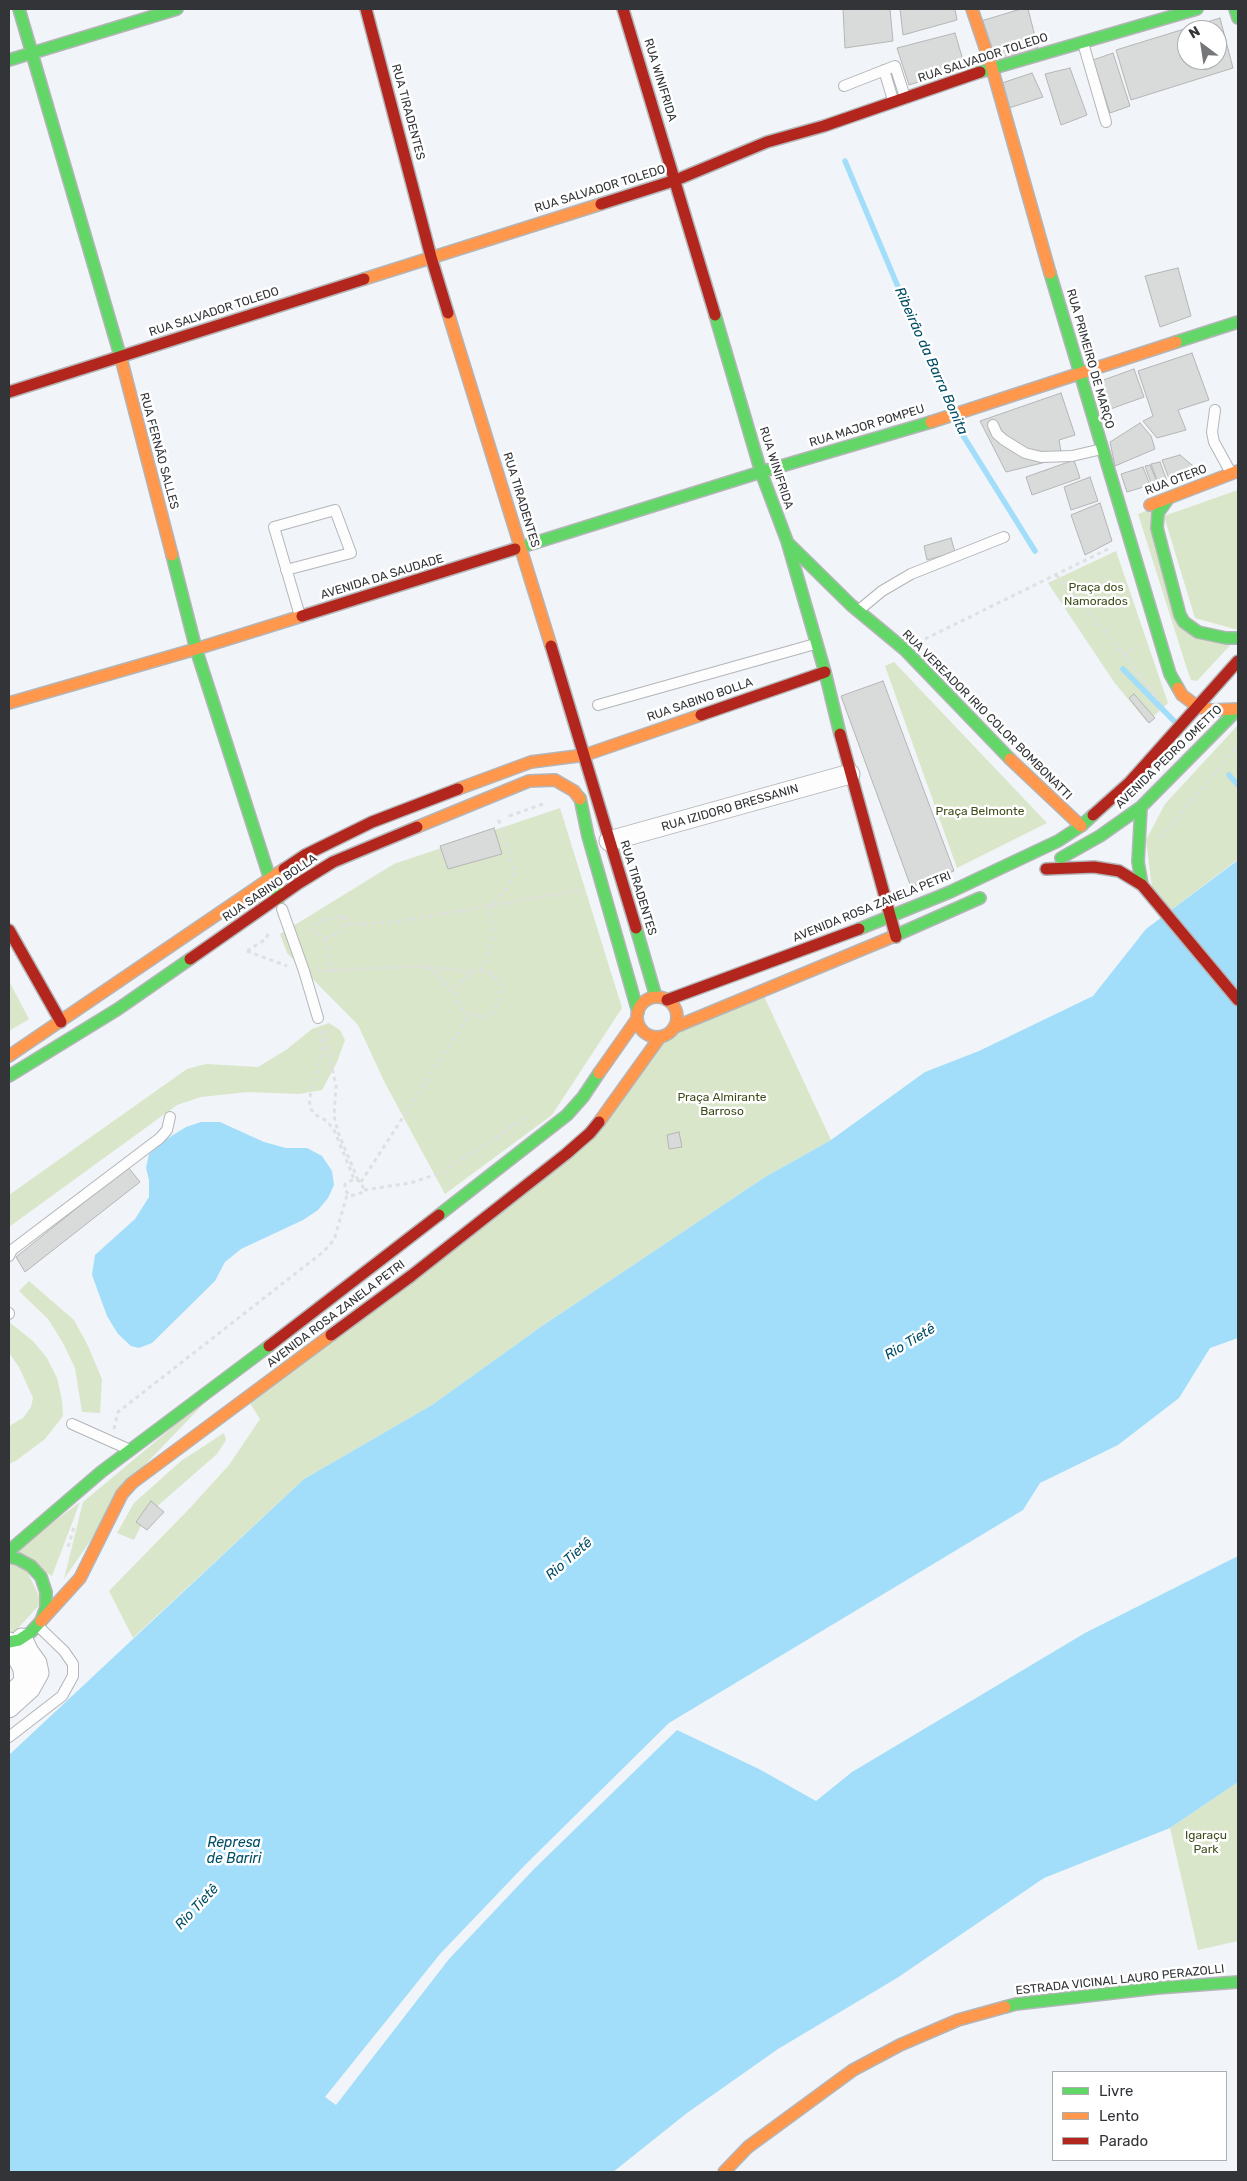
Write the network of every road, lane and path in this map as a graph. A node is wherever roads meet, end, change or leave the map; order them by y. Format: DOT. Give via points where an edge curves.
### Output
graph roads {
  1 [pos="19,9"];
  2 [pos="177,9"];
  3 [pos="366,9"];
  4 [pos="623,9"];
  5 [pos="972,9"];
  6 [pos="1198,9"];
  7 [pos="1236,9"];
  8 [pos="1238,18"];
  9 [pos="1083,42"];
  10 [pos="31,54"];
  11 [pos="9,60"];
  12 [pos="992,68"];
  13 [pos="884,70"];
  14 [pos="844,86"];
  15 [pos="905,98"];
  16 [pos="893,102"];
  17 [pos="1106,122"];
  18 [pos="676,180"];
  19 [pos="431,256"];
  20 [pos="1238,322"];
  21 [pos="121,356"];
  22 [pos="1079,373"];
  23 [pos="9,392"];
  24 [pos="1215,410"];
  25 [pos="992,425"];
  26 [pos="1103,449"];
  27 [pos="761,472"];
  28 [pos="1235,472"];
  29 [pos="1168,499"];
  30 [pos="1132,511"];
  31 [pos="1004,537"];
  32 [pos="1130,538"];
  33 [pos="787,541"];
  34 [pos="522,548"];
  35 [pos="286,570"];
  36 [pos="1056,575"];
  37 [pos="836,607"];
  38 [pos="855,608"];
  39 [pos="823,612"];
  40 [pos="300,617"];
  41 [pos="810,622"];
  42 [pos="1238,638"];
  43 [pos="816,644"];
  44 [pos="196,649"];
  45 [pos="904,649"];
  46 [pos="1238,661"];
  47 [pos="825,672"];
  48 [pos="9,702"];
  49 [pos="1162,703"];
  50 [pos="598,705"];
  51 [pos="1198,707"];
  52 [pos="1238,709"];
  53 [pos="1238,746"];
  54 [pos="585,755"];
  55 [pos="850,774"];
  56 [pos="580,799"];
  57 [pos="551,802"];
  58 [pos="1141,807"];
  59 [pos="498,817"];
  60 [pos="490,822"];
  61 [pos="1081,826"];
  62 [pos="1160,840"];
  63 [pos="610,841"];
  64 [pos="270,879"];
  65 [pos="1142,884"];
  66 [pos="602,886"];
  67 [pos="989,894"];
  68 [pos="280,904"];
  69 [pos="490,907"];
  70 [pos="341,916"];
  71 [pos="891,917"];
  72 [pos="352,926"];
  73 [pos="345,929"];
  74 [pos="9,930"];
  75 [pos="896,937"];
  76 [pos="324,938"];
  77 [pos="247,951"];
  78 [pos="421,966"];
  79 [pos="304,971"];
  80 [pos="332,971"];
  81 [pos="482,971"];
  82 [pos="472,972"];
  83 [pos="455,997"];
  84 [pos="662,998"];
  85 [pos="1238,1000"];
  86 [pos="470,1014"];
  87 [pos="637,1015"];
  88 [pos="61,1022"];
  89 [pos="321,1022"];
  90 [pos="675,1027"];
  91 [pos="660,1037"];
  92 [pos="9,1056"];
  93 [pos="9,1076"];
  94 [pos="529,1115"];
  95 [pos="170,1117"];
  96 [pos="354,1179"];
  97 [pos="360,1181"];
  98 [pos="364,1190"];
  99 [pos="347,1195"];
  100 [pos="9,1256"];
  101 [pos="231,1393"];
  102 [pos="72,1424"];
  103 [pos="111,1441"];
  104 [pos="130,1450"];
  105 [pos="9,1551"];
  106 [pos="9,1557"];
  107 [pos="39,1623"];
  108 [pos="13,1640"];
  109 [pos="9,1696"];
  110 [pos="9,1708"];
  111 [pos="9,1737"];
  112 [pos="1238,1982"];
  113 [pos="724,2172"];
  1 -- 10 [label="main road, RUA FERNÃO SALLES"];
  2 -- 10 [label="main road"];
  3 -- 19 [label="main road, RUA TIRADENTES"];
  4 -- 18 [label="main road, RUA WINIFRIDA"];
  5 -- 12 [label="main road, RUA PRIMEIRO DE MARÇO"];
  6 -- 9 [label="main road, RUA SALVADOR TOLEDO"];
  7 -- 8 [label="main road"];
  9 -- 12 [label="main road, RUA SALVADOR TOLEDO"];
  9 -- 17 [label="lane"];
  10 -- 11 [label="main road"];
  10 -- 21 [label="main road, RUA FERNÃO SALLES"];
  12 -- 15 [label="main road, RUA SALVADOR TOLEDO"];
  12 -- 22 [label="main road, RUA PRIMEIRO DE MARÇO"];
  13 -- 14 [label="lane"];
  13 -- 15 [label="lane" via="895,66"];
  13 -- 16 [label="lane"];
  15 -- 16 [label="main road, RUA SALVADOR TOLEDO"];
  16 -- 18 [label="main road, RUA SALVADOR TOLEDO" via="767,142"];
  18 -- 19 [label="main road, RUA SALVADOR TOLEDO"];
  18 -- 27 [label="main road, RUA WINIFRIDA"];
  19 -- 21 [label="main road, RUA SALVADOR TOLEDO"];
  19 -- 34 [label="main road, RUA TIRADENTES"];
  20 -- 22 [label="main road, RUA MAJOR POMPEU"];
  21 -- 23 [label="main road, RUA SALVADOR TOLEDO"];
  21 -- 44 [label="main road, RUA FERNÃO SALLES"];
  22 -- 26 [label="main road, RUA PRIMEIRO DE MARÇO"];
  22 -- 27 [label="main road, RUA MAJOR POMPEU" via="918,426"];
  24 -- 28 [label="lane" via="1214,442"];
  25 -- 26 [label="lane" via="997,434 1018,449 1041,457 1072,456"];
  26 -- 30 [label="main road, RUA PRIMEIRO DE MARÇO"];
  27 -- 33 [label="main road, RUA WINIFRIDA"];
  27 -- 34 [label="main road, AVENIDA DA SAUDADE"];
  28 -- 29 [label="main road, RUA OTERO"];
  29 -- 30 [label="main road, RUA OTERO"];
  29 -- 42 [label="main road" via="1158,513 1157,528 1180,615 1198,632"];
  30 -- 32 [label="main road, RUA PRIMEIRO DE MARÇO"];
  31 -- 38 [label="lane" via="911,574"];
  32 -- 36 [label="path"];
  32 -- 51 [label="main road, RUA PRIMEIRO DE MARÇO" via="1170,674 1182,695"];
  33 -- 38 [label="main road, RUA VEREADOR IRIO COLOR BOMBONATTI"];
  33 -- 41 [label="main road, RUA WINIFRIDA"];
  34 -- 40 [label="main road, AVENIDA DA SAUDADE"];
  34 -- 54 [label="main road, RUA TIRADENTES"];
  35 -- 35 [label="lane" via="274,527 335,510 351,553"];
  35 -- 40 [label="lane"];
  36 -- 45 [label="path"];
  36 -- 49 [label="path"];
  37 -- 38 [label="main road"];
  38 -- 45 [label="main road, RUA VEREADOR IRIO COLOR BOMBONATTI"];
  39 -- 41 [label="main road"];
  40 -- 44 [label="main road, AVENIDA DA SAUDADE"];
  41 -- 43 [label="main road, RUA WINIFRIDA"];
  43 -- 47 [label="main road, RUA WINIFRIDA"];
  43 -- 50 [label="lane"];
  44 -- 48 [label="main road, AVENIDA DA SAUDADE"];
  44 -- 64 [label="main road, RUA FERNÃO SALLES"];
  45 -- 61 [label="main road, RUA VEREADOR IRIO COLOR BOMBONATTI" via="1019,768"];
  46 -- 51 [label="main road, AVENIDA PEDRO OMETTO"];
  47 -- 54 [label="main road, RUA SABINO BOLLA"];
  47 -- 55 [label="main road, RUA WINIFRIDA"];
  51 -- 52 [label="main road"];
  51 -- 61 [label="main road, AVENIDA PEDRO OMETTO" via="1130,782"];
  52 -- 58 [label="main road, AVENIDA PEDRO OMETTO"];
  53 -- 62 [label="path"];
  54 -- 56 [label="main road" via="578,780"];
  54 -- 63 [label="main road, RUA TIRADENTES"];
  54 -- 64 [label="main road, RUA SABINO BOLLA" via="531,762 372,822 305,855"];
  55 -- 63 [label="street, RUA IZIDORO BRESSANIN"];
  55 -- 71 [label="main road, RUA WINIFRIDA"];
  56 -- 66 [label="main road"];
  56 -- 68 [label="main road, RUA SABINO BOLLA" via="574,791 555,780 529,781 333,862"];
  57 -- 59 [label="path"];
  58 -- 65 [label="main road" via="1138,842"];
  58 -- 65 [label="main road, AVENIDA PEDRO OMETTO" via="1100,836 1036,871 1094,867 1118,871"];
  59 -- 60 [label="path"];
  59 -- 69 [label="path" via="515,872"];
  61 -- 71 [label="main road, AVENIDA ROSA ZANELA PETRI" via="1058,841"];
  63 -- 84 [label="main road, RUA TIRADENTES"];
  64 -- 68 [label="main road, RUA FERNÃO SALLES"];
  64 -- 88 [label="main road, RUA SABINO BOLLA"];
  65 -- 85 [label="main road"];
  66 -- 69 [label="path"];
  66 -- 87 [label="main road"];
  67 -- 75 [label="main road"];
  68 -- 79 [label="lane"];
  68 -- 93 [label="main road, RUA SABINO BOLLA"];
  69 -- 72 [label="path"];
  69 -- 81 [label="path" via="493,939"];
  70 -- 72 [label="path"];
  70 -- 73 [label="path"];
  70 -- 76 [label="path" via="320,920 313,926 313,931"];
  71 -- 75 [label="main road, RUA WINIFRIDA"];
  71 -- 84 [label="main road, AVENIDA ROSA ZANELA PETRI"];
  72 -- 73 [label="path"];
  73 -- 76 [label="path"];
  74 -- 88 [label="main road"];
  75 -- 90 [label="main road"];
  76 -- 80 [label="path"];
  77 -- 79 [label="path"];
  78 -- 80 [label="path"];
  78 -- 82 [label="path"];
  78 -- 83 [label="path" via="437,973"];
  79 -- 80 [label="path"];
  79 -- 89 [label="lane"];
  81 -- 82 [label="path"];
  81 -- 86 [label="path" via="492,974 501,984 502,996 488,1016"];
  82 -- 83 [label="path" via="456,986"];
  83 -- 86 [label="path" via="461,1008"];
  84 -- 87 [label="main road" via="648,999"];
  84 -- 90 [label="main road" via="676,1009"];
  86 -- 97 [label="path"];
  87 -- 91 [label="main road" via="642,1031"];
  87 -- 101 [label="main road, AVENIDA ROSA ZANELA PETRI" via="605,1067 567,1115"];
  88 -- 92 [label="main road, RUA SABINO BOLLA"];
  89 -- 96 [label="path" via="323,1051 309,1100 314,1114 335,1132"];
  89 -- 97 [label="path" via="336,1086 334,1116"];
  90 -- 91 [label="main road"];
  91 -- 101 [label="main road, AVENIDA ROSA ZANELA PETRI" via="590,1134 566,1154 419,1270"];
  94 -- 98 [label="path" via="441,1173 410,1183"];
  95 -- 100 [label="lane" via="167,1130 160,1138 12,1250"];
  96 -- 97 [label="path"];
  96 -- 99 [label="path" via="345,1184"];
  97 -- 98 [label="path"];
  98 -- 99 [label="path" via="355,1196"];
  99 -- 103 [label="path" via="334,1240 323,1252 118,1412"];
  101 -- 104 [label="main road, AVENIDA ROSA ZANELA PETRI"];
  101 -- 107 [label="main road, AVENIDA ROSA ZANELA PETRI" via="127,1488 80,1578"];
  102 -- 103 [label="lane"];
  103 -- 104 [label="lane"];
  104 -- 105 [label="main road, AVENIDA ROSA ZANELA PETRI"];
  106 -- 107 [label="main road" via="31,1566 41,1577 46,1607"];
  107 -- 108 [label="main road, AVENIDA ROSA ZANELA PETRI" via="32,1632"];
  107 -- 111 [label="lane" via="73,1664 73,1676 62,1696"];
  108 -- 109 [label="street" via="24,1682"];
  108 -- 110 [label="street" via="37,1663 39,1673 30,1689"];
  112 -- 113 [label="main road, ESTRADA VICINAL LAURO PERAZOLLI" via="1016,2004 958,2020 853,2070 748,2147"];
}
